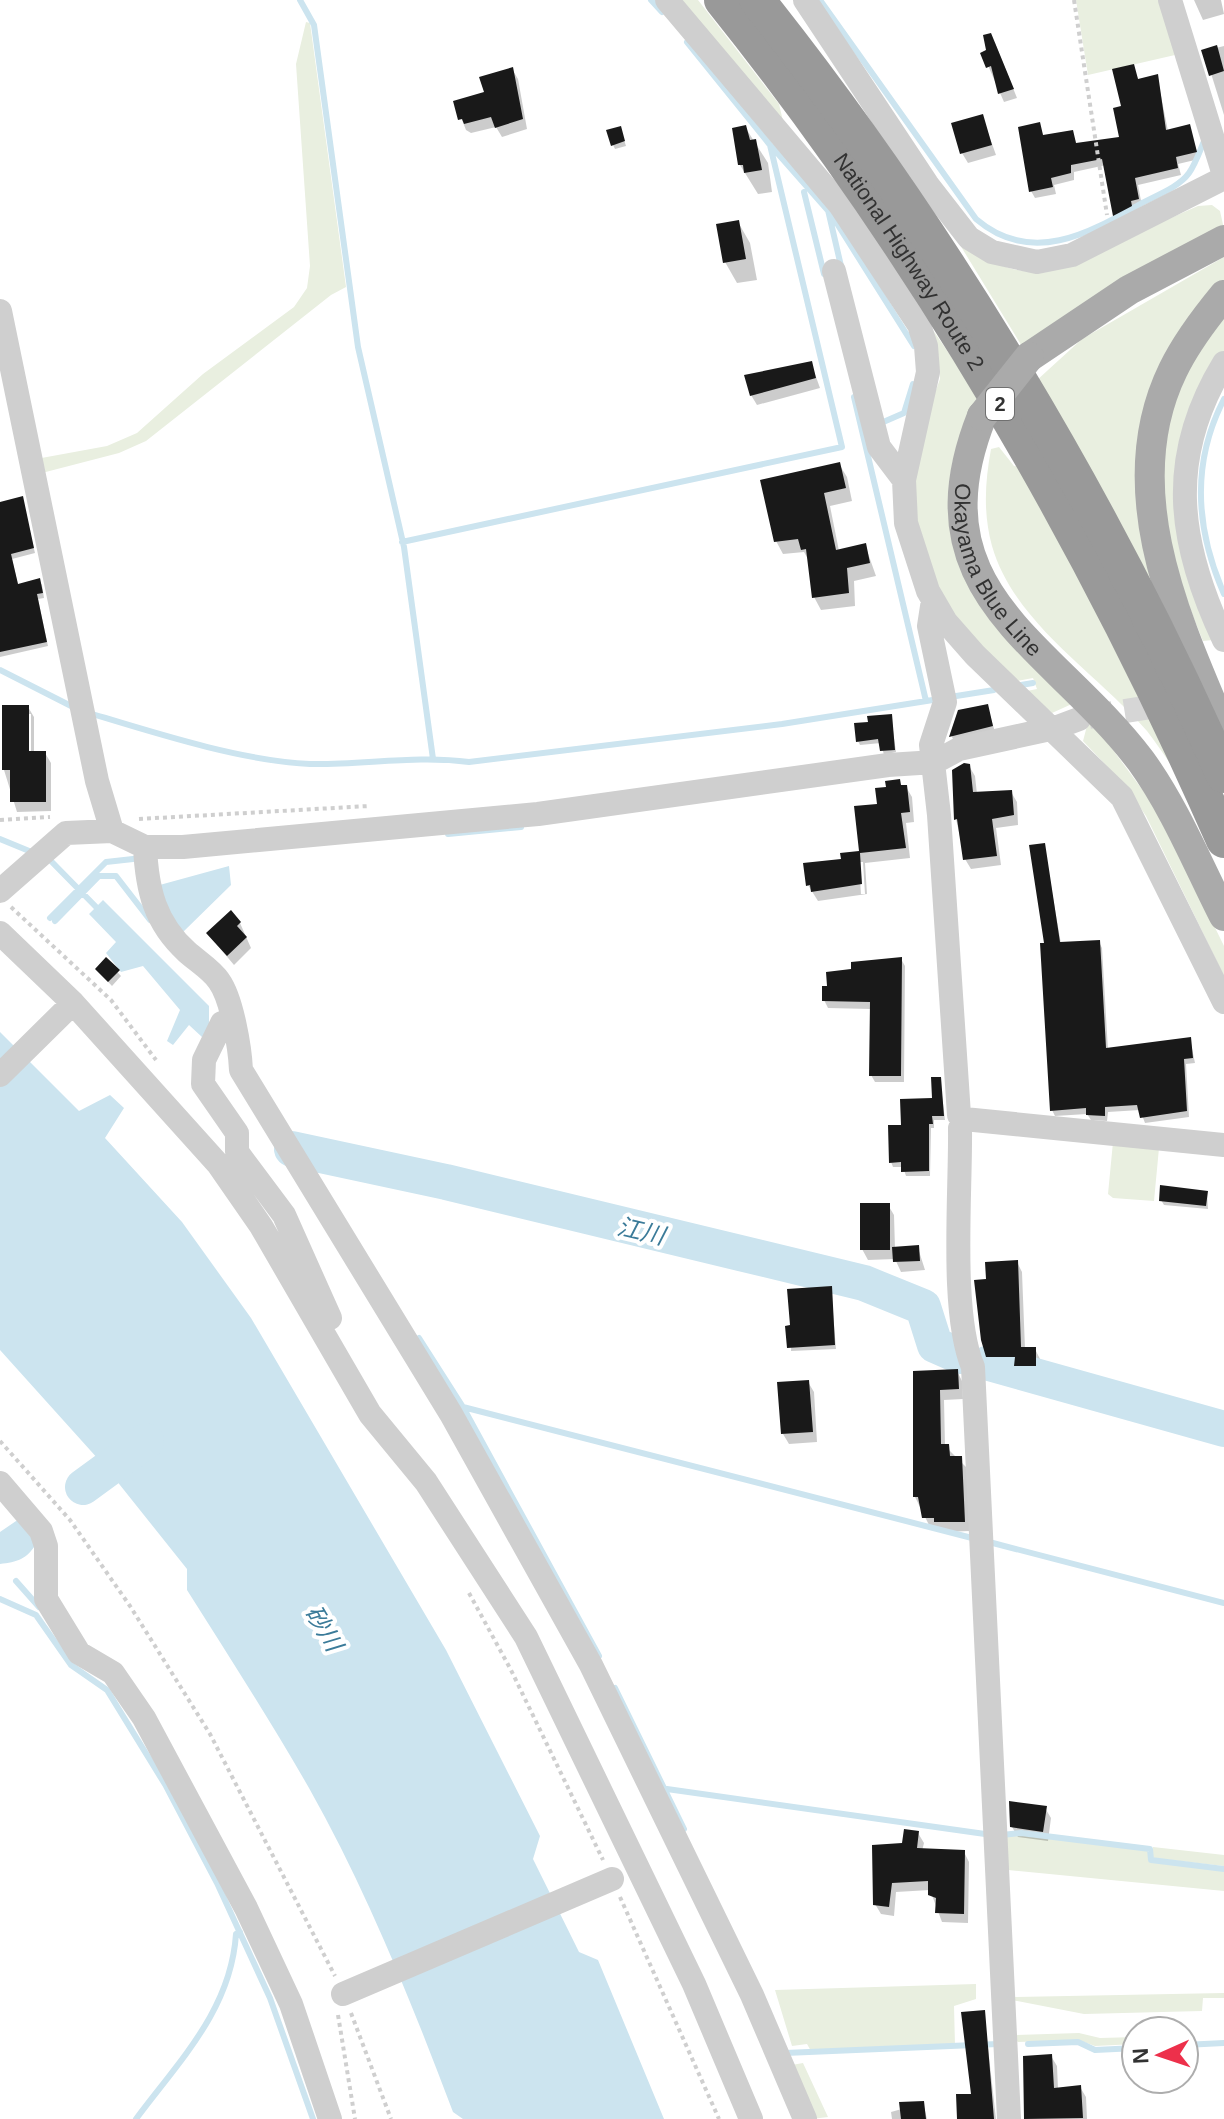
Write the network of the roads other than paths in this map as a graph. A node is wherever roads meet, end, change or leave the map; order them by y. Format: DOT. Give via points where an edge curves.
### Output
graph roads {
  1 [pos="667,0"];
  2 [pos="722,0"];
  3 [pos="757,0"];
  4 [pos="805,0"];
  5 [pos="1170,0"];
  6 [pos="1224,176"];
  7 [pos="1224,240"];
  8 [pos="834,271"];
  9 [pos="1224,295"];
  10 [pos="0,311"];
  11 [pos="1224,363"];
  12 [pos="904,480"];
  13 [pos="933,600"];
  14 [pos="1224,640"];
  15 [pos="1079,719"];
  16 [pos="1055,728"];
  17 [pos="1224,732"];
  18 [pos="935,762"];
  19 [pos="1224,775"];
  20 [pos="110,826"];
  21 [pos="1224,840"];
  22 [pos="146,855"];
  23 [pos="0,891"];
  24 [pos="1224,916"];
  25 [pos="0,933"];
  26 [pos="1224,1002"];
  27 [pos="65,1011"];
  28 [pos="232,1020"];
  29 [pos="0,1075"];
  30 [pos="964,1119"];
  31 [pos="1224,1145"];
  32 [pos="332,1349"];
  33 [pos="0,1483"];
  34 [pos="612,1879"];
  35 [pos="349,1990"];
  36 [pos="330,2119"];
  37 [pos="751,2119"];
  38 [pos="805,2119"];
  39 [pos="1009,2119"];
  1 -- 12 [label="street" via="840,205 919,325 928,372"];
  2 -- 21 [label="highway, National Highway Route 2 / 2" via="832,145 985,377 1121,620"];
  3 -- 19 [label="highway, National Highway Route 2 / 2" via="853,130 1006,360 1128,577"];
  4 -- 6 [label="street" via="927,184 969,238 992,252 1037,262 1072,255"];
  5 -- 6 [label="street"];
  7 -- 24 [label="main road, Okayama Blue Line, bridge" via="1118,296 1029,357 982,416 963,485 966,546 988,596 1023,640 1140,760"];
  8 -- 12 [label="street" via="879,447"];
  9 -- 17 [label="main road" via="1172,372 1156,422 1151,468 1152,522 1163,577"];
  10 -- 20 [label="street"];
  11 -- 14 [label="street" via="1193,427 1184,468 1185,519 1195,572"];
  12 -- 13 [label="street" via="909,534"];
  13 -- 16 [label="street" via="975,655"];
  13 -- 18 [label="street" via="929,626 944,698 932,738"];
  15 -- 16 [label="street"];
  16 -- 18 [label="street" via="959,749"];
  16 -- 26 [label="street" via="1122,797"];
  18 -- 22 [label="street" via="538,814 183,847"];
  18 -- 30 [label="street" via="957,1107"];
  20 -- 22 [label="street"];
  20 -- 23 [label="street" via="59,837"];
  22 -- 28 [label="street" via="157,916 173,939 220,981"];
  25 -- 27 [label="street"];
  27 -- 29 [label="street"];
  27 -- 32 [label="street" via="218,1164 261,1226"];
  28 -- 32 [label="street" via="222,1023 204,1060 203,1084 237,1133 237,1152 284,1215 336,1332"];
  28 -- 38 [label="street" via="241,1070 451,1414 591,1665 752,1995"];
  30 -- 31 [label="street"];
  30 -- 39 [label="street" via="961,1294 963,1332 973,1367"];
  32 -- 37 [label="street" via="370,1414 426,1482 526,1637 694,1984"];
  33 -- 36 [label="street" via="41,1531 46,1599 79,1653 113,1673 144,1718 246,1908 291,2004"];
  34 -- 35 [label="street"];
}
